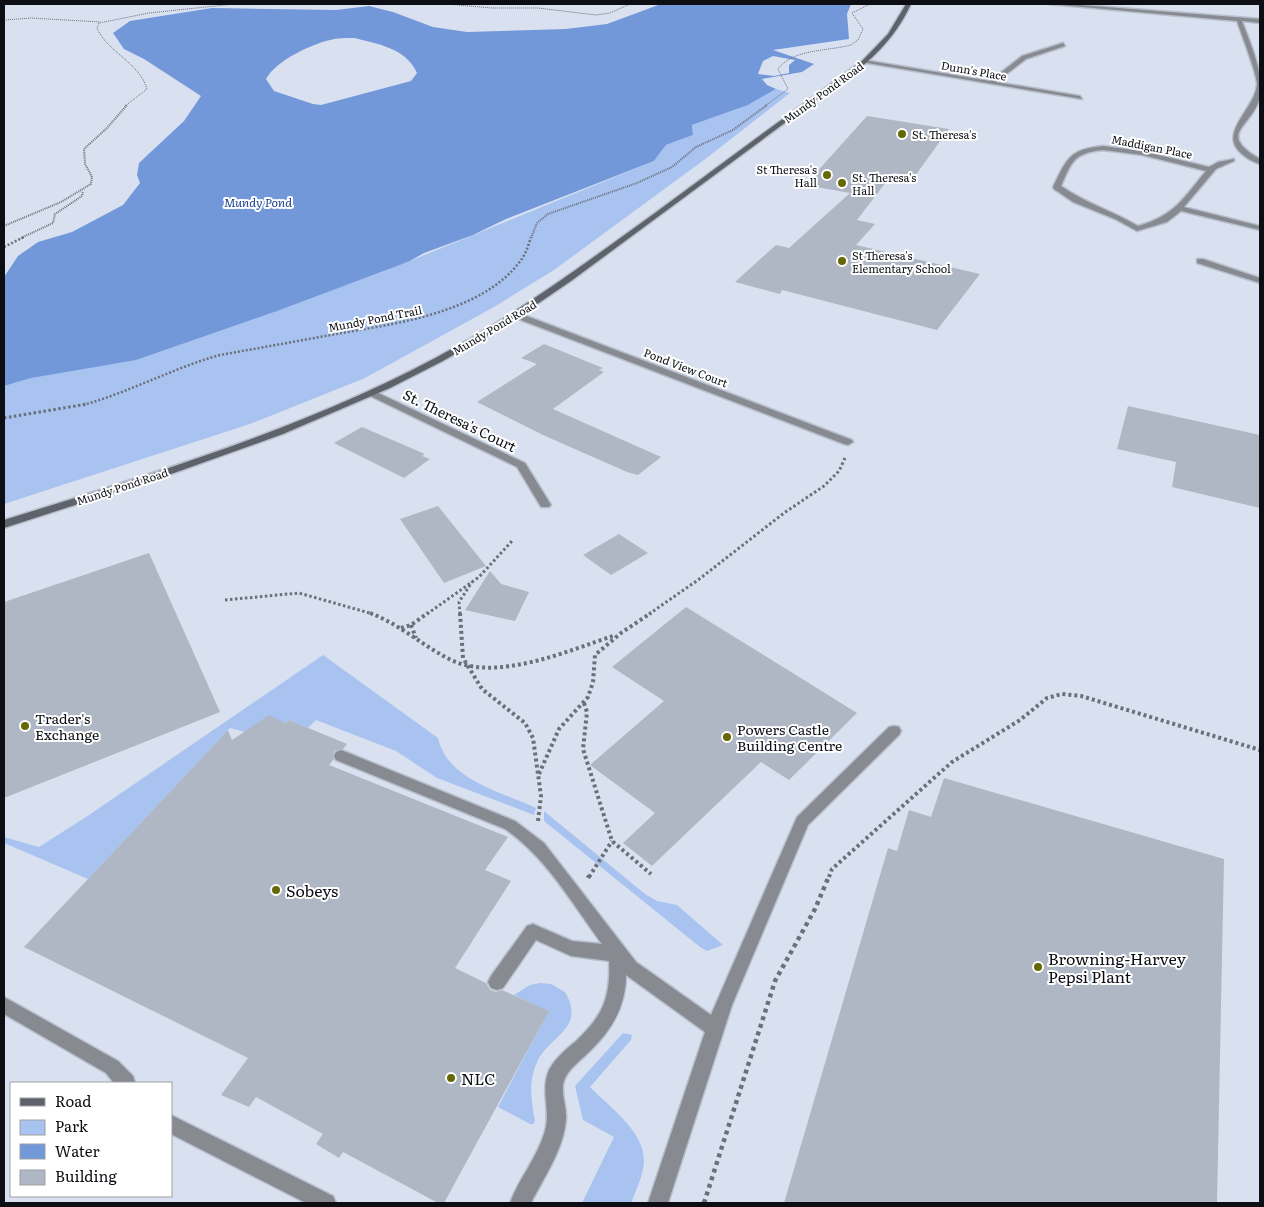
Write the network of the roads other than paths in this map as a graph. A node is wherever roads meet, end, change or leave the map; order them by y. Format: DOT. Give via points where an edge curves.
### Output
graph roads {
  1 [pos="908,4"];
  2 [pos="1052,4"];
  3 [pos="1118,6"];
  4 [pos="1239,19"];
  5 [pos="1260,21"];
  6 [pos="1063,45"];
  7 [pos="864,62"];
  8 [pos="991,83"];
  9 [pos="1260,83"];
  10 [pos="1080,98"];
  11 [pos="1232,160"];
  12 [pos="1260,162"];
  13 [pos="1211,170"];
  14 [pos="1178,208"];
  15 [pos="1260,228"];
  16 [pos="1200,261"];
  17 [pos="1260,280"];
  18 [pos="516,315"];
  19 [pos="372,393"];
  20 [pos="848,442"];
  21 [pos="545,505"];
  22 [pos="4,524"];
  23 [pos="894,732"];
  24 [pos="341,756"];
  25 [pos="617,954"];
  26 [pos="497,982"];
  27 [pos="4,1005"];
  28 [pos="715,1029"];
  29 [pos="125,1082"];
  30 [pos="172,1125"];
  31 [pos="326,1203"];
  32 [pos="520,1203"];
  33 [pos="658,1203"];
  1 -- 7 [label="street, Mundy Pond Road" via="888,39"];
  2 -- 3 [label="street"];
  3 -- 4 [label="street"];
  4 -- 5 [label="street"];
  4 -- 9 [label="street"];
  6 -- 8 [label="street" via="1033,52 1015,62"];
  7 -- 8 [label="street, Dunn's Place"];
  7 -- 18 [label="street, Mundy Pond Road" via="566,282"];
  8 -- 10 [label="street, Dunn's Place"];
  9 -- 12 [label="street" via="1256,100 1235,135 1234,143 1238,150"];
  11 -- 13 [label="street, Maddigan Place"];
  13 -- 14 [label="street, Maddigan Place"];
  13 -- 14 [label="street, Maddigan Place" via="1118,149 1084,149 1074,155 1058,187 1076,200 1137,229 1162,221"];
  14 -- 15 [label="street"];
  16 -- 17 [label="street"];
  18 -- 19 [label="street, Mundy Pond Road"];
  18 -- 20 [label="street, Pond View Court"];
  19 -- 21 [label="street, St. Theresa's Court" via="521,465"];
  19 -- 22 [label="street, Mundy Pond Road" via="224,452"];
  23 -- 28 [label="street" via="802,821"];
  24 -- 25 [label="street" via="510,825 532,841"];
  25 -- 26 [label="street" via="571,948 533,931"];
  25 -- 28 [label="street" via="649,983"];
  25 -- 32 [label="street" via="619,987 615,1004 605,1024 556,1076 553,1096 557,1118 552,1140"];
  27 -- 29 [label="street" via="112,1067"];
  28 -- 33 [label="street"];
  30 -- 31 [label="street"];
}
